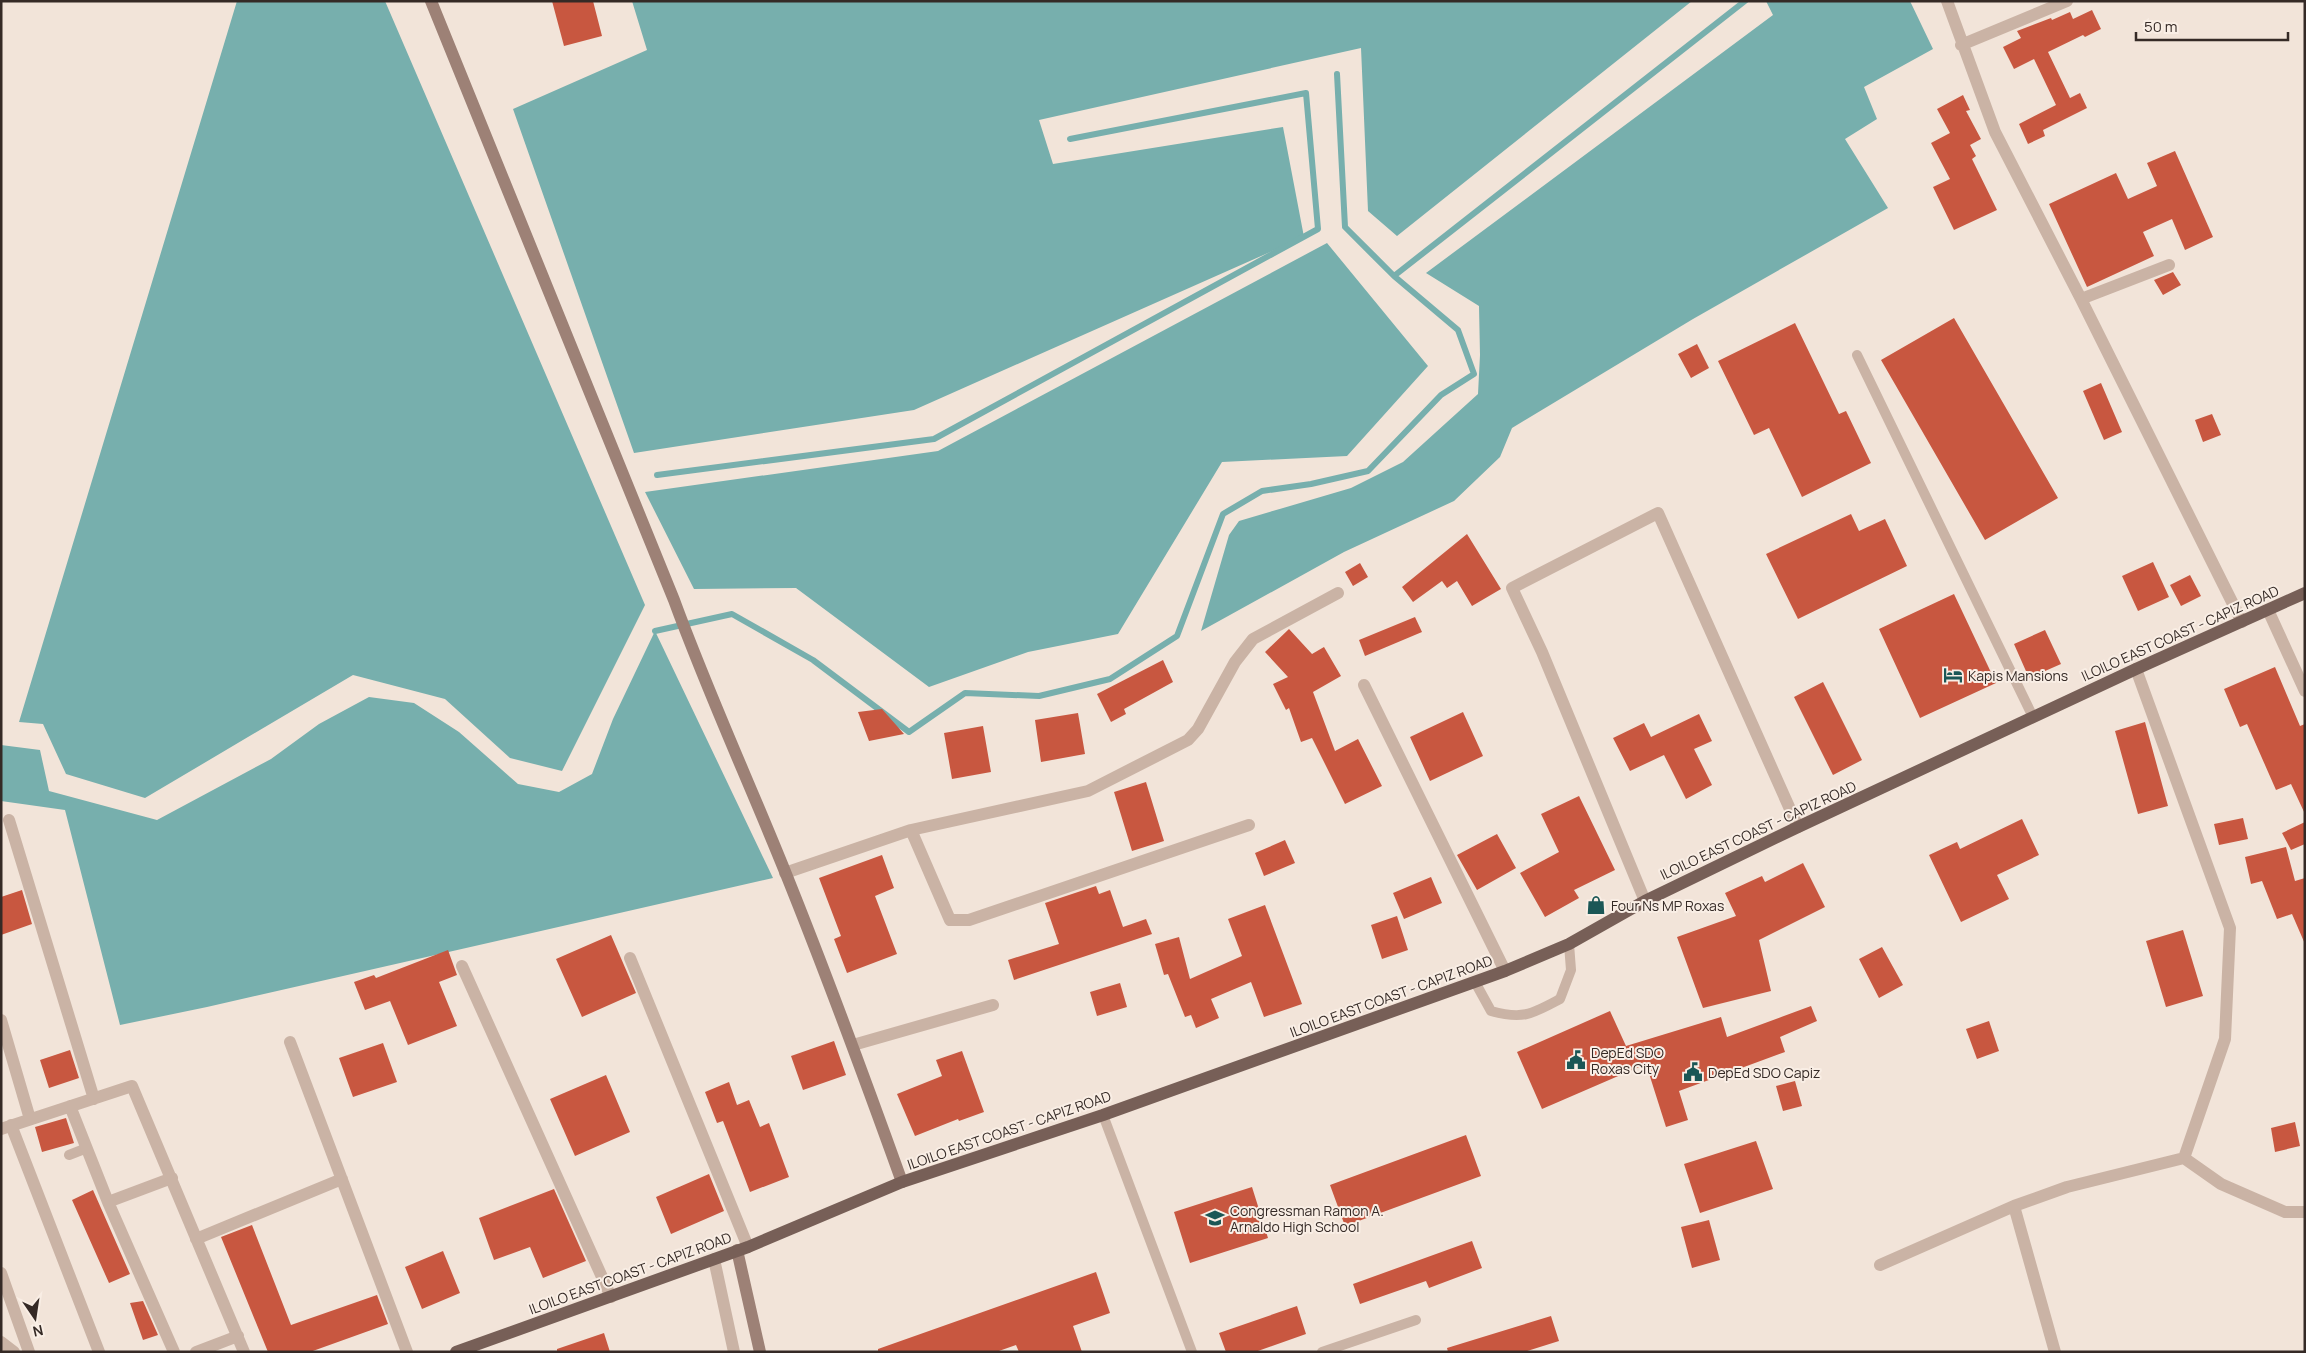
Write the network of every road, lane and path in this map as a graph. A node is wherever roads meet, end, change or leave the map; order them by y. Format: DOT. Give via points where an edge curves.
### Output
graph roads {
  1 [pos="431,1"];
  2 [pos="1947,1"];
  3 [pos="2067,1"];
  4 [pos="1961,45"];
  5 [pos="2169,265"];
  6 [pos="2081,299"];
  7 [pos="1857,355"];
  8 [pos="1338,593"];
  9 [pos="2305,593"];
  10 [pos="2268,610"];
  11 [pos="2242,622"];
  12 [pos="2136,669"];
  13 [pos="1364,685"];
  14 [pos="2305,691"];
  15 [pos="2033,717"];
  16 [pos="1249,825"];
  17 [pos="1798,827"];
  18 [pos="910,830"];
  19 [pos="1,835"];
  20 [pos="785,873"];
  21 [pos="1645,901"];
  22 [pos="1569,944"];
  23 [pos="630,958"];
  24 [pos="462,966"];
  25 [pos="1505,971"];
  26 [pos="1475,982"];
  27 [pos="993,1005"];
  28 [pos="1,1020"];
  29 [pos="290,1042"];
  30 [pos="853,1045"];
  31 [pos="94,1099"];
  32 [pos="70,1106"];
  33 [pos="1103,1115"];
  34 [pos="30,1119"];
  35 [pos="6,1127"];
  36 [pos="87,1148"];
  37 [pos="69,1156"];
  38 [pos="2184,1158"];
  39 [pos="172,1178"];
  40 [pos="342,1179"];
  41 [pos="902,1182"];
  42 [pos="108,1202"];
  43 [pos="2014,1206"];
  44 [pos="2305,1212"];
  45 [pos="196,1239"];
  46 [pos="743,1248"];
  47 [pos="714,1259"];
  48 [pos="1880,1266"];
  49 [pos="1,1273"];
  50 [pos="611,1297"];
  51 [pos="1416,1320"];
  52 [pos="238,1336"];
  53 [pos="1,1342"];
  54 [pos="14,1352"];
  55 [pos="29,1352"];
  56 [pos="99,1352"];
  57 [pos="174,1352"];
  58 [pos="196,1352"];
  59 [pos="244,1352"];
  60 [pos="408,1352"];
  61 [pos="456,1352"];
  62 [pos="734,1352"];
  63 [pos="760,1352"];
  64 [pos="1192,1352"];
  65 [pos="1322,1352"];
  66 [pos="2055,1352"];
  1 -- 20 [label="main road" via="697,663"];
  2 -- 4 [label="street"];
  3 -- 4 [label="street"];
  4 -- 6 [label="street" via="1995,132"];
  5 -- 6 [label="street"];
  6 -- 11 [label="street"];
  7 -- 15 [label="lane"];
  8 -- 18 [label="street" via="1253,639 1235,662 1198,729 1188,740 1088,791"];
  9 -- 10 [label="main road, ILOILO EAST COAST - CAPIZ ROAD"];
  10 -- 11 [label="main road, ILOILO EAST COAST - CAPIZ ROAD"];
  10 -- 14 [label="street"];
  11 -- 12 [label="main road, ILOILO EAST COAST - CAPIZ ROAD"];
  12 -- 15 [label="main road, ILOILO EAST COAST - CAPIZ ROAD"];
  12 -- 38 [label="street" via="2230,928 2225,1039"];
  13 -- 25 [label="street"];
  15 -- 17 [label="main road, ILOILO EAST COAST - CAPIZ ROAD"];
  16 -- 18 [label="street" via="969,920 950,920"];
  17 -- 21 [label="main road, ILOILO EAST COAST - CAPIZ ROAD"];
  17 -- 21 [label="street" via="1658,513 1512,588 1542,652"];
  18 -- 20 [label="street"];
  19 -- 31 [label="street" via="9,820"];
  20 -- 30 [label="main road"];
  21 -- 22 [label="main road, ILOILO EAST COAST - CAPIZ ROAD"];
  22 -- 25 [label="main road, ILOILO EAST COAST - CAPIZ ROAD"];
  22 -- 26 [label="lane" via="1571,970 1560,999 1537,1011 1512,1017 1491,1011"];
  23 -- 46 [label="street"];
  24 -- 50 [label="street"];
  25 -- 26 [label="main road, ILOILO EAST COAST - CAPIZ ROAD"];
  26 -- 33 [label="main road, ILOILO EAST COAST - CAPIZ ROAD"];
  27 -- 30 [label="street"];
  28 -- 34 [label="street"];
  29 -- 40 [label="street"];
  30 -- 41 [label="main road"];
  31 -- 32 [label="street"];
  31 -- 39 [label="street" via="132,1086"];
  32 -- 34 [label="street"];
  32 -- 36 [label="street"];
  33 -- 41 [label="main road, ILOILO EAST COAST - CAPIZ ROAD"];
  33 -- 64 [label="lane"];
  34 -- 35 [label="street"];
  35 -- 56 [label="street"];
  36 -- 37 [label="lane"];
  36 -- 42 [label="street"];
  38 -- 43 [label="street" via="2067,1187"];
  38 -- 44 [label="street" via="2221,1184 2285,1212"];
  39 -- 42 [label="street"];
  39 -- 45 [label="street"];
  40 -- 45 [label="street"];
  40 -- 60 [label="street"];
  41 -- 46 [label="main road, ILOILO EAST COAST - CAPIZ ROAD"];
  42 -- 57 [label="street"];
  43 -- 48 [label="street"];
  43 -- 66 [label="street"];
  45 -- 52 [label="street"];
  46 -- 47 [label="main road, ILOILO EAST COAST - CAPIZ ROAD"];
  46 -- 63 [label="main road"];
  47 -- 50 [label="main road, ILOILO EAST COAST - CAPIZ ROAD"];
  47 -- 62 [label="street"];
  49 -- 55 [label="street"];
  50 -- 61 [label="main road, ILOILO EAST COAST - CAPIZ ROAD"];
  51 -- 65 [label="lane"];
  52 -- 58 [label="street"];
  52 -- 59 [label="street"];
  53 -- 54 [label="street"];
}
